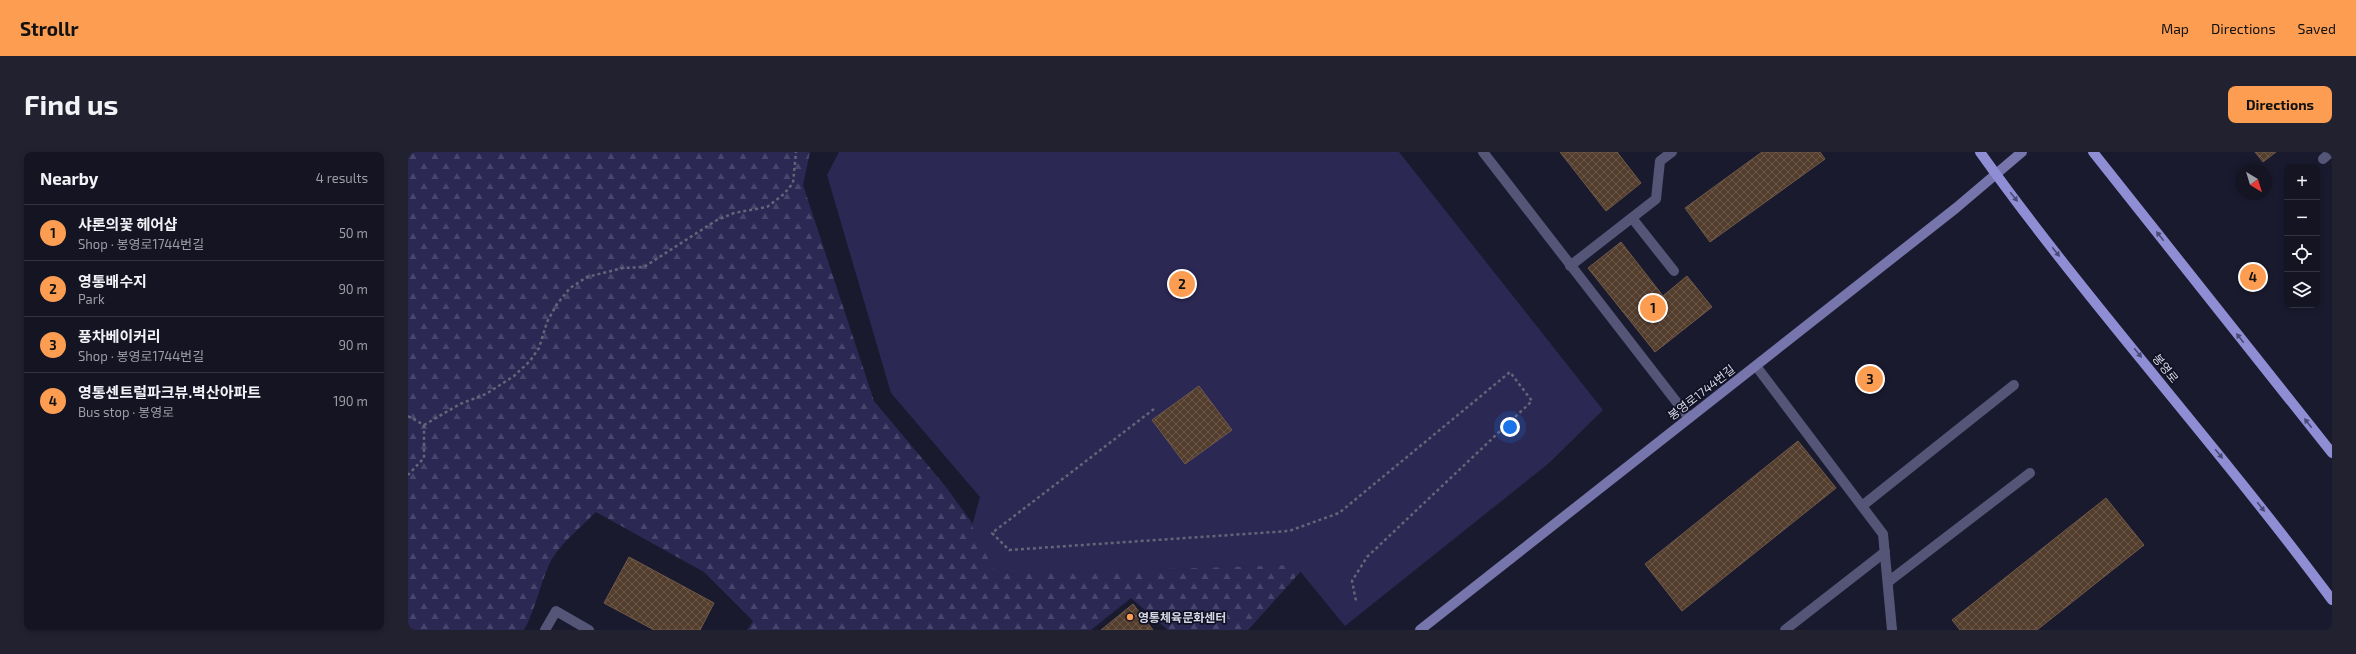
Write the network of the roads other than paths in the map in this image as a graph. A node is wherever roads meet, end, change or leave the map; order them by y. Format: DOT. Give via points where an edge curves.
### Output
graph roads {
  1 [pos="1483,152"];
  2 [pos="1672,152"];
  3 [pos="1980,152"];
  4 [pos="2022,152"];
  5 [pos="2093,152"];
  6 [pos="2331,152"];
  7 [pos="2323,158"];
  8 [pos="1996,174"];
  9 [pos="1632,218"];
  10 [pos="1570,266"];
  11 [pos="1674,271"];
  12 [pos="1756,366"];
  13 [pos="2014,385"];
  14 [pos="1689,418"];
  15 [pos="2332,453"];
  16 [pos="2030,473"];
  17 [pos="1862,506"];
  18 [pos="1885,552"];
  19 [pos="1888,582"];
  20 [pos="2332,600"];
  21 [pos="545,630"];
  22 [pos="589,630"];
  23 [pos="1420,630"];
  24 [pos="1785,630"];
  25 [pos="1892,630"];
  1 -- 10 [label="lane"];
  2 -- 9 [label="lane" via="1660,161 1656,199"];
  3 -- 8 [label="main road, 봉영로"];
  4 -- 8 [label="street, 봉영로1744번길"];
  15 -- 5 [label="main road, one-way"];
  6 -- 7 [label="lane"];
  8 -- 12 [label="street, 봉영로1744번길"];
  8 -- 20 [label="main road, 봉영로, one-way"];
  9 -- 10 [label="lane"];
  9 -- 11 [label="lane"];
  10 -- 14 [label="lane"];
  12 -- 14 [label="street, 봉영로1744번길"];
  12 -- 17 [label="lane"];
  13 -- 17 [label="lane"];
  14 -- 23 [label="street, 봉영로1744번길"];
  16 -- 19 [label="lane"];
  17 -- 18 [label="lane" via="1883,534"];
  18 -- 19 [label="lane"];
  18 -- 24 [label="lane"];
  19 -- 25 [label="lane"];
  21 -- 22 [label="lane" via="556,611"];
}
